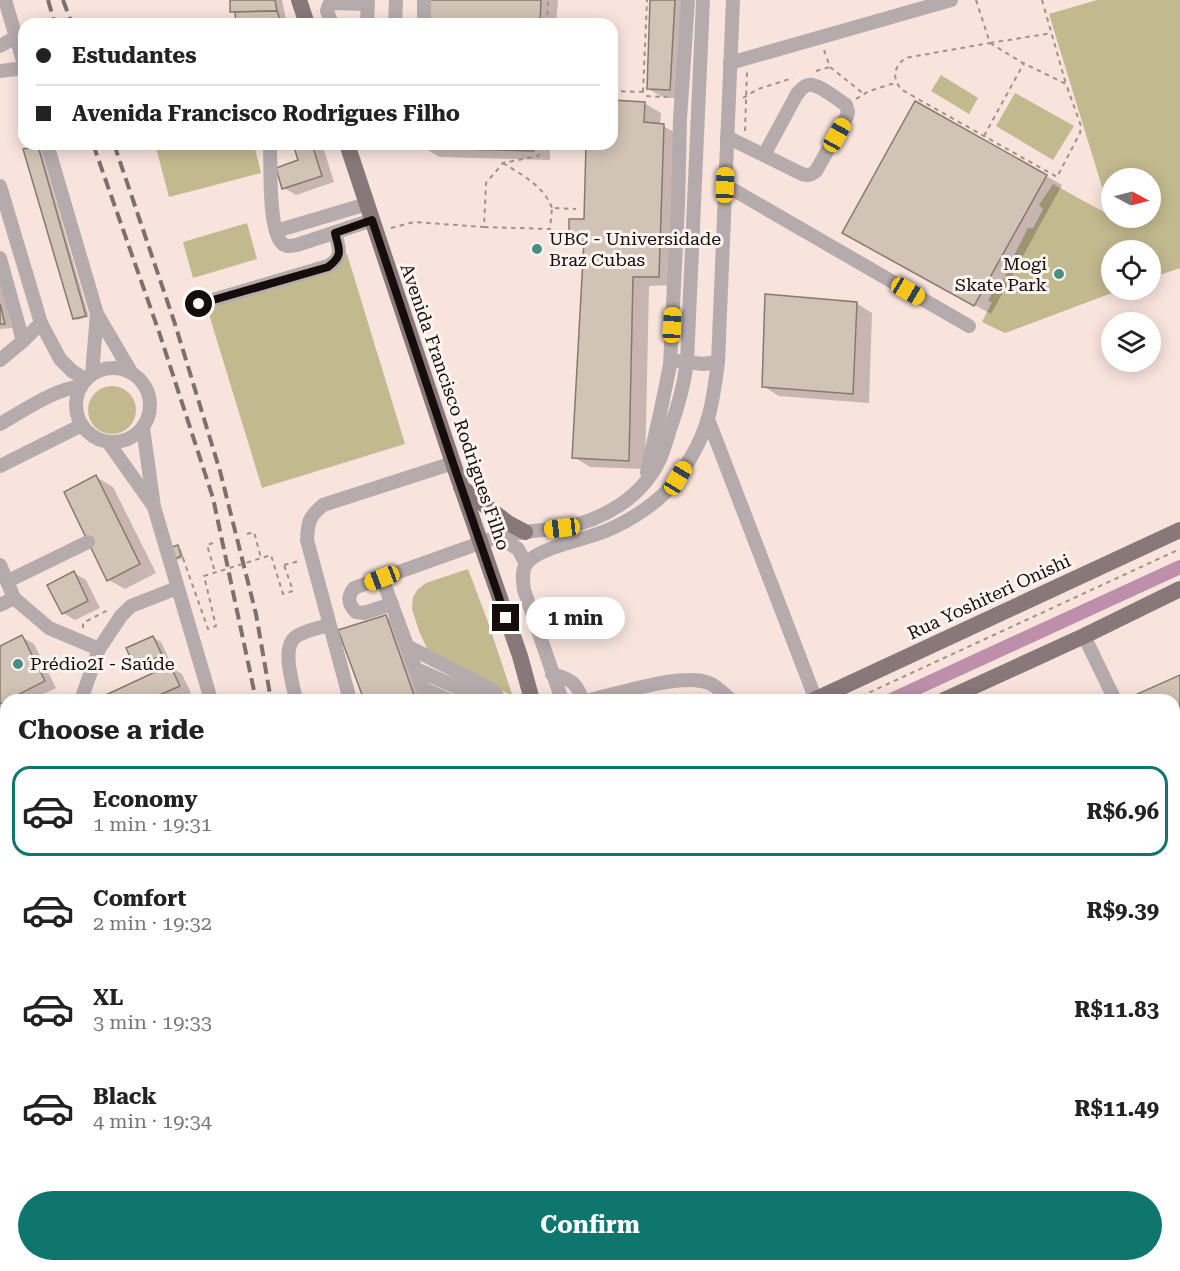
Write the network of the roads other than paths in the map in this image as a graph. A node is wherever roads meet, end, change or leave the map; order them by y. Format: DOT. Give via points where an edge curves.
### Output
graph roads {
  1 [pos="5,0"];
  2 [pos="299,0"];
  3 [pos="396,0"];
  4 [pos="424,0"];
  5 [pos="688,0"];
  6 [pos="703,0"];
  7 [pos="733,0"];
  8 [pos="951,0"];
  9 [pos="367,2"];
  10 [pos="305,18"];
  11 [pos="330,18"];
  12 [pos="367,18"];
  13 [pos="395,18"];
  14 [pos="424,18"];
  15 [pos="16,37"];
  16 [pos="18,44"];
  17 [pos="0,46"];
  18 [pos="730,63"];
  19 [pos="18,67"];
  20 [pos="0,71"];
  21 [pos="727,136"];
  22 [pos="49,150"];
  23 [pos="270,150"];
  24 [pos="349,150"];
  25 [pos="764,155"];
  26 [pos="725,185"];
  27 [pos="0,186"];
  28 [pos="372,219"];
  29 [pos="276,231"];
  30 [pos="335,233"];
  31 [pos="0,258"];
  32 [pos="199,304"];
  33 [pos="97,314"];
  34 [pos="41,323"];
  35 [pos="969,326"];
  36 [pos="23,341"];
  37 [pos="0,360"];
  38 [pos="718,362"];
  39 [pos="670,365"];
  40 [pos="686,367"];
  41 [pos="131,372"];
  42 [pos="716,377"];
  43 [pos="86,380"];
  44 [pos="708,419"];
  45 [pos="0,424"];
  46 [pos="82,425"];
  47 [pos="143,428"];
  48 [pos="108,442"];
  49 [pos="453,463"];
  50 [pos="0,466"];
  51 [pos="643,485"];
  52 [pos="461,487"];
  53 [pos="154,507"];
  54 [pos="1180,530"];
  55 [pos="525,532"];
  56 [pos="499,537"];
  57 [pos="480,542"];
  58 [pos="88,543"];
  59 [pos="526,564"];
  60 [pos="0,565"];
  61 [pos="382,578"];
  62 [pos="8,581"];
  63 [pos="177,588"];
  64 [pos="1180,589"];
  65 [pos="14,598"];
  66 [pos="392,604"];
  67 [pos="0,605"];
  68 [pos="329,625"];
  69 [pos="1084,636"];
  70 [pos="407,646"];
  71 [pos="99,649"];
  72 [pos="416,669"];
  73 [pos="552,674"];
  74 [pos="528,682"];
  75 [pos="81,694"];
  76 [pos="209,694"];
  77 [pos="295,694"];
  78 [pos="348,694"];
  79 [pos="426,694"];
  80 [pos="472,694"];
  81 [pos="496,694"];
  82 [pos="531,694"];
  83 [pos="534,694"];
  84 [pos="560,694"];
  85 [pos="580,694"];
  86 [pos="615,694"];
  87 [pos="724,694"];
  88 [pos="813,694"];
  89 [pos="828,694"];
  90 [pos="957,694"];
  91 [pos="1112,694"];
  1 -- 15 [label="street"];
  2 -- 10 [label="main road"];
  3 -- 13 [label="street"];
  4 -- 14 [label="street"];
  5 -- 39 [label="street"];
  6 -- 40 [label="street"];
  7 -- 18 [label="street"];
  8 -- 18 [label="street"];
  9 -- 11 [label="street" via="329,5"];
  9 -- 12 [label="street"];
  15 -- 16 [label="street"];
  15 -- 17 [label="street"];
  18 -- 21 [label="street"];
  19 -- 20 [label="street"];
  21 -- 25 [label="street"];
  21 -- 26 [label="street"];
  22 -- 33 [label="street"];
  23 -- 29 [label="street"];
  24 -- 28 [label="main road, Avenida Francisco Rodrigues Filho"];
  25 -- 25 [label="street" via="807,176 816,171 847,116 846,105 814,86 803,87"];
  26 -- 35 [label="street"];
  26 -- 38 [label="street"];
  27 -- 34 [label="street"];
  28 -- 29 [label="street"];
  28 -- 30 [label="street"];
  28 -- 49 [label="main road, Avenida Francisco Rodrigues Filho"];
  29 -- 30 [label="street" via="289,246"];
  30 -- 32 [label="street" via="338,259 328,267"];
  31 -- 36 [label="street"];
  33 -- 41 [label="street"];
  33 -- 43 [label="street"];
  34 -- 36 [label="street"];
  34 -- 43 [label="street" via="60,359"];
  36 -- 37 [label="street"];
  38 -- 40 [label="street"];
  38 -- 42 [label="street"];
  39 -- 40 [label="street"];
  39 -- 51 [label="street"];
  40 -- 42 [label="street"];
  40 -- 51 [label="street" via="674,420 660,458"];
  41 -- 43 [label="street" via="104,368"];
  41 -- 47 [label="street" via="148,391 151,404"];
  42 -- 44 [label="street"];
  43 -- 45 [label="street"];
  43 -- 46 [label="street" via="76,399"];
  44 -- 59 [label="street" via="698,446 678,478 660,497 604,532 545,552"];
  44 -- 88 [label="street"];
  46 -- 48 [label="street"];
  46 -- 50 [label="street"];
  47 -- 48 [label="street" via="127,440"];
  47 -- 53 [label="street"];
  48 -- 53 [label="street"];
  49 -- 52 [label="main road, Avenida Francisco Rodrigues Filho"];
  49 -- 68 [label="street" via="323,505 311,515 307,540"];
  51 -- 55 [label="street" via="622,504 599,516 562,528"];
  52 -- 55 [label="main road" via="507,524"];
  52 -- 57 [label="main road, Avenida Francisco Rodrigues Filho"];
  53 -- 63 [label="street"];
  54 -- 89 [label="main road, Rua Yoshiteri Onishi"];
  55 -- 56 [label="street"];
  56 -- 57 [label="street"];
  56 -- 59 [label="street" via="518,549"];
  57 -- 61 [label="street"];
  57 -- 74 [label="main road, Avenida Francisco Rodrigues Filho"];
  58 -- 62 [label="street"];
  59 -- 73 [label="street" via="524,590"];
  60 -- 62 [label="street"];
  61 -- 66 [label="street"];
  61 -- 66 [label="street" via="354,588 348,601 356,612 364,613"];
  62 -- 65 [label="street"];
  63 -- 71 [label="street" via="131,606"];
  63 -- 76 [label="street"];
  64 -- 69 [label="main road"];
  65 -- 67 [label="street"];
  65 -- 71 [label="street" via="50,628"];
  66 -- 70 [label="street"];
  68 -- 77 [label="street" via="297,635 290,642 287,654"];
  68 -- 78 [label="street"];
  69 -- 90 [label="main road"];
  69 -- 91 [label="street"];
  70 -- 72 [label="street"];
  70 -- 81 [label="street"];
  71 -- 75 [label="street"];
  72 -- 79 [label="street"];
  72 -- 80 [label="street"];
  73 -- 84 [label="street"];
  73 -- 85 [label="street" via="573,681"];
  74 -- 82 [label="main road, Avenida Francisco Rodrigues Filho"];
  74 -- 83 [label="main road, Avenida Francisco Rodrigues Filho"];
  86 -- 87 [label="street" via="687,679 711,683"];
}
